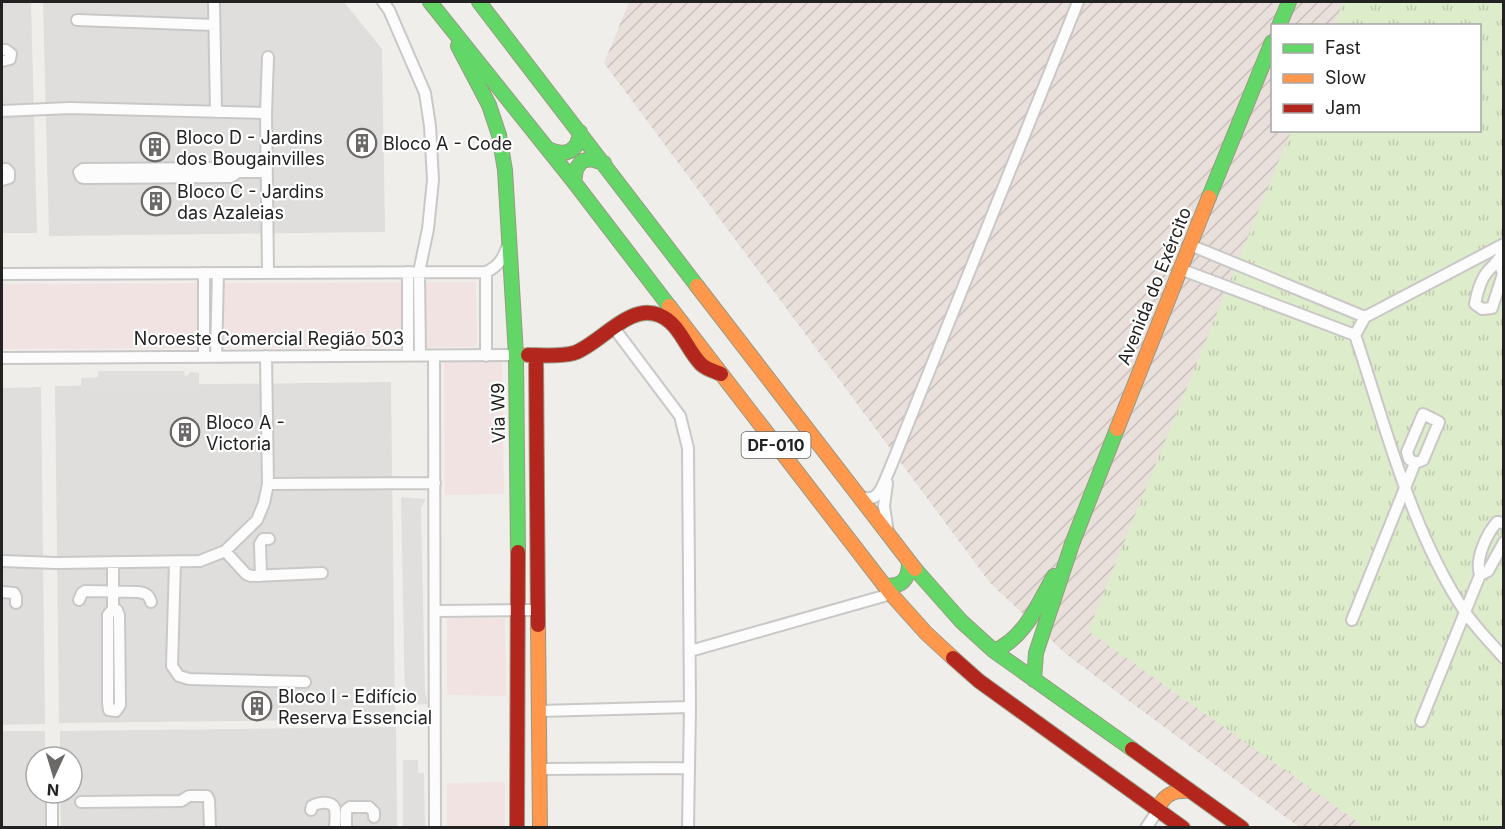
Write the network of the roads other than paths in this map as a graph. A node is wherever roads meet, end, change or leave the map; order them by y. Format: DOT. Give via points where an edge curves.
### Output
graph roads {
  1 [pos="214,2"];
  2 [pos="383,2"];
  3 [pos="479,2"];
  4 [pos="1077,2"];
  5 [pos="1289,2"];
  6 [pos="434,7"];
  7 [pos="77,20"];
  8 [pos="1280,24"];
  9 [pos="214,25"];
  10 [pos="1271,44"];
  11 [pos="2,50"];
  12 [pos="268,57"];
  13 [pos="2,62"];
  14 [pos="2,111"];
  15 [pos="216,112"];
  16 [pos="266,113"];
  17 [pos="580,132"];
  18 [pos="548,150"];
  19 [pos="604,163"];
  20 [pos="2,169"];
  21 [pos="238,171"];
  22 [pos="267,172"];
  23 [pos="2,180"];
  24 [pos="574,182"];
  25 [pos="509,242"];
  26 [pos="1503,244"];
  27 [pos="1190,245"];
  28 [pos="1180,269"];
  29 [pos="268,271"];
  30 [pos="414,272"];
  31 [pos="486,272"];
  32 [pos="204,273"];
  33 [pos="218,273"];
  34 [pos="2,274"];
  35 [pos="1365,317"];
  36 [pos="614,328"];
  37 [pos="1355,335"];
  38 [pos="516,355"];
  39 [pos="536,355"];
  40 [pos="266,356"];
  41 [pos="408,356"];
  42 [pos="420,356"];
  43 [pos="434,356"];
  44 [pos="486,356"];
  45 [pos="204,357"];
  46 [pos="216,357"];
  47 [pos="2,358"];
  48 [pos="721,374"];
  49 [pos="1415,463"];
  50 [pos="889,471"];
  51 [pos="435,483"];
  52 [pos="268,484"];
  53 [pos="1405,485"];
  54 [pos="858,496"];
  55 [pos="1503,523"];
  56 [pos="890,537"];
  57 [pos="269,539"];
  58 [pos="1503,542"];
  59 [pos="1072,544"];
  60 [pos="225,551"];
  61 [pos="2,561"];
  62 [pos="518,561"];
  63 [pos="113,562"];
  64 [pos="175,562"];
  65 [pos="909,562"];
  66 [pos="538,565"];
  67 [pos="322,573"];
  68 [pos="261,576"];
  69 [pos="1480,576"];
  70 [pos="887,590"];
  71 [pos="114,591"];
  72 [pos="2,592"];
  73 [pos="79,600"];
  74 [pos="151,602"];
  75 [pos="16,603"];
  76 [pos="113,609"];
  77 [pos="436,610"];
  78 [pos="518,610"];
  79 [pos="538,610"];
  80 [pos="1466,613"];
  81 [pos="1352,620"];
  82 [pos="690,651"];
  83 [pos="994,651"];
  84 [pos="1503,658"];
  85 [pos="1034,680"];
  86 [pos="304,682"];
  87 [pos="539,684"];
  88 [pos="518,685"];
  89 [pos="690,706"];
  90 [pos="539,711"];
  91 [pos="1421,721"];
  92 [pos="689,768"];
  93 [pos="540,770"];
  94 [pos="1158,780"];
  95 [pos="1190,791"];
  96 [pos="1138,795"];
  97 [pos="84,802"];
  98 [pos="52,805"];
  99 [pos="311,810"];
  100 [pos="1158,810"];
  101 [pos="374,817"];
  102 [pos="52,828"];
  103 [pos="210,828"];
  104 [pos="336,828"];
  105 [pos="345,828"];
  106 [pos="435,828"];
  107 [pos="517,828"];
  108 [pos="540,828"];
  109 [pos="688,828"];
  110 [pos="1146,828"];
  111 [pos="1183,828"];
  112 [pos="1242,828"];
  1 -- 9 [label="street"];
  2 -- 30 [label="street" via="425,93 430,126 433,180 428,229"];
  3 -- 17 [label="main road, DF-010"];
  4 -- 50 [label="street"];
  5 -- 8 [label="main road"];
  6 -- 18 [label="main road, DF-010"];
  6 -- 25 [label="main road, Via W9" via="493,113 505,170"];
  7 -- 9 [label="street"];
  9 -- 15 [label="street"];
  10 -- 27 [label="main road, Avenida do Exército"];
  11 -- 13 [label="street" via="11,54"];
  12 -- 16 [label="street"];
  14 -- 15 [label="street" via="70,108"];
  15 -- 16 [label="street"];
  16 -- 22 [label="street"];
  17 -- 18 [label="main road" via="575,150 565,154"];
  17 -- 19 [label="main road, DF-010"];
  18 -- 24 [label="main road, DF-010"];
  19 -- 24 [label="main road" via="587,159 579,162 573,170"];
  19 -- 54 [label="main road, DF-010"];
  20 -- 23 [label="street" via="9,172 9,178"];
  21 -- 21 [label="street" via="230,168 79,172 84,178 167,179 231,177"];
  21 -- 22 [label="street"];
  22 -- 29 [label="street"];
  24 -- 48 [label="main road, DF-010"];
  25 -- 31 [label="street" via="497,267"];
  25 -- 38 [label="main road, Via W9"];
  26 -- 35 [label="street"];
  27 -- 28 [label="main road, Avenida do Exército"];
  27 -- 35 [label="street"];
  28 -- 37 [label="street"];
  28 -- 59 [label="main road, Avenida do Exército"];
  29 -- 30 [label="street"];
  29 -- 33 [label="street"];
  30 -- 31 [label="street"];
  30 -- 41 [label="street"];
  30 -- 42 [label="street"];
  31 -- 44 [label="street"];
  32 -- 33 [label="street"];
  32 -- 34 [label="street"];
  32 -- 45 [label="street"];
  33 -- 46 [label="street"];
  35 -- 37 [label="street"];
  36 -- 39 [label="main road, Noroeste Comercial Região 503" via="576,352"];
  36 -- 48 [label="main road, Noroeste Comercial Região 503" via="631,315 659,314 702,365"];
  36 -- 82 [label="street" via="680,416 686,433"];
  37 -- 53 [label="street"];
  38 -- 39 [label="main road, Noroeste Comercial Região 503"];
  38 -- 44 [label="street, Noroeste Comercial Região 503"];
  38 -- 62 [label="main road, Via W9"];
  39 -- 66 [label="main road"];
  40 -- 41 [label="street, Noroeste Comercial Região 503"];
  40 -- 46 [label="street, Noroeste Comercial Região 503"];
  40 -- 52 [label="street"];
  41 -- 42 [label="street, Noroeste Comercial Região 503"];
  42 -- 43 [label="street, Noroeste Comercial Região 503"];
  43 -- 44 [label="street, Noroeste Comercial Região 503"];
  43 -- 51 [label="street"];
  45 -- 46 [label="street, Noroeste Comercial Região 503"];
  45 -- 47 [label="street, Noroeste Comercial Região 503"];
  48 -- 70 [label="main road, DF-010"];
  49 -- 53 [label="street"];
  50 -- 54 [label="street" via="878,495 873,499"];
  50 -- 56 [label="street" via="884,506"];
  51 -- 52 [label="street"];
  51 -- 77 [label="street"];
  52 -- 60 [label="street" via="257,520"];
  53 -- 80 [label="street" via="1434,556"];
  53 -- 81 [label="street"];
  54 -- 56 [label="main road, DF-010"];
  55 -- 69 [label="street" via="1497,522 1487,539 1479,562"];
  56 -- 65 [label="main road, DF-010"];
  57 -- 68 [label="street" via="260,544"];
  58 -- 69 [label="street" via="1488,571"];
  59 -- 83 [label="main road, Avenida do Exército" via="1020,633 1004,648"];
  59 -- 85 [label="main road, Avenida do Exército" via="1036,653"];
  60 -- 64 [label="street" via="200,561"];
  60 -- 68 [label="street" via="246,574"];
  61 -- 63 [label="street"];
  62 -- 66 [label="main road" via="525,559"];
  62 -- 78 [label="main road, Via W9"];
  63 -- 64 [label="street"];
  63 -- 71 [label="street"];
  64 -- 86 [label="street" via="172,666 179,676"];
  65 -- 70 [label="main road" via="905,581"];
  65 -- 83 [label="main road, DF-010" via="961,621"];
  66 -- 79 [label="main road"];
  67 -- 68 [label="street"];
  69 -- 80 [label="street"];
  70 -- 82 [label="street"];
  70 -- 96 [label="main road, DF-010" via="978,681"];
  71 -- 73 [label="street" via="85,591"];
  71 -- 74 [label="street" via="146,593"];
  71 -- 76 [label="street"];
  72 -- 75 [label="street" via="14,593"];
  76 -- 76 [label="street" via="108,615 108,708 116,711 120,705 119,615"];
  77 -- 78 [label="street"];
  77 -- 106 [label="street"];
  78 -- 79 [label="street"];
  78 -- 88 [label="main road, Via W9"];
  79 -- 87 [label="main road"];
  80 -- 84 [label="street"];
  80 -- 91 [label="street"];
  82 -- 89 [label="street"];
  83 -- 85 [label="main road, DF-010"];
  85 -- 94 [label="main road, DF-010"];
  87 -- 88 [label="main road" via="526,689"];
  87 -- 90 [label="main road"];
  88 -- 107 [label="main road, Via W9"];
  89 -- 90 [label="street"];
  89 -- 92 [label="street"];
  90 -- 93 [label="main road"];
  92 -- 93 [label="street"];
  92 -- 109 [label="street"];
  93 -- 108 [label="main road"];
  94 -- 95 [label="main road, DF-010"];
  94 -- 96 [label="main road" via="1151,795"];
  95 -- 100 [label="main road" via="1172,791 1161,799"];
  95 -- 112 [label="main road, DF-010"];
  96 -- 100 [label="main road, DF-010"];
  97 -- 103 [label="street" via="181,801 189,796 207,796"];
  98 -- 102 [label="street"];
  99 -- 104 [label="street" via="315,803 333,805"];
  100 -- 110 [label="street"];
  100 -- 111 [label="main road, DF-010"];
  101 -- 105 [label="street" via="369,807 347,808"];
  104 -- 105 [label="street"];
}
